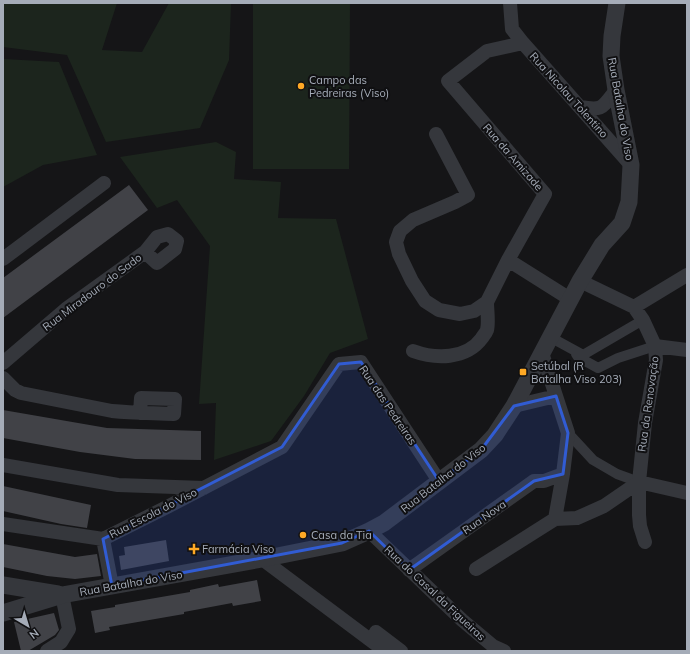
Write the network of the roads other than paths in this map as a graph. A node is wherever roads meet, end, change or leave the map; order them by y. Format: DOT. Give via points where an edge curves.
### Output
graph roads {
  1 [pos="510,3"];
  2 [pos="617,3"];
  3 [pos="522,43"];
  4 [pos="448,81"];
  5 [pos="616,90"];
  6 [pos="580,107"];
  7 [pos="436,134"];
  8 [pos="631,165"];
  9 [pos="104,183"];
  10 [pos="145,252"];
  11 [pos="3,260"];
  12 [pos="508,260"];
  13 [pos="687,275"];
  14 [pos="580,281"];
  15 [pos="570,299"];
  16 [pos="487,302"];
  17 [pos="634,307"];
  18 [pos="643,320"];
  19 [pos="550,337"];
  20 [pos="655,346"];
  21 [pos="572,348"];
  22 [pos="687,350"];
  23 [pos="413,351"];
  24 [pos="542,353"];
  25 [pos="3,363"];
  26 [pos="3,378"];
  27 [pos="556,396"];
  28 [pos="514,406"];
  29 [pos="140,413"];
  30 [pos="568,433"];
  31 [pos="3,465"];
  32 [pos="563,474"];
  33 [pos="439,481"];
  34 [pos="639,482"];
  35 [pos="204,488"];
  36 [pos="687,493"];
  37 [pos="555,519"];
  38 [pos="3,524"];
  39 [pos="369,531"];
  40 [pos="103,539"];
  41 [pos="645,542"];
  42 [pos="262,559"];
  43 [pos="476,569"];
  44 [pos="409,570"];
  45 [pos="3,585"];
  46 [pos="112,586"];
  47 [pos="3,593"];
  48 [pos="62,595"];
  49 [pos="3,600"];
  50 [pos="3,613"];
  51 [pos="362,633"];
  52 [pos="47,651"];
  53 [pos="385,651"];
  54 [pos="401,651"];
  55 [pos="504,651"];
  1 -- 3 [label="street, Rua Nicolau Tolentino" via="512,29"];
  2 -- 5 [label="street, Rua Batalha do Viso" via="611,56"];
  3 -- 4 [label="street, Rua Nicolau Tolentino" via="487,51"];
  3 -- 6 [label="street, Rua Nicolau Tolentino"];
  4 -- 12 [label="street, Rua da Amizade" via="545,194"];
  5 -- 6 [label="street" via="606,104 596,110"];
  5 -- 8 [label="street, Rua Batalha do Viso"];
  6 -- 8 [label="street, Rua Nicolau Tolentino"];
  7 -- 16 [label="street" via="468,195 413,220 400,232 396,242 399,254 425,301 439,310 460,314 474,311"];
  8 -- 14 [label="street, Rua Batalha do Viso" via="629,202 622,223 602,244"];
  9 -- 11 [label="street"];
  10 -- 25 [label="street, Rua Miradouro do Sado" via="66,309"];
  12 -- 15 [label="street"];
  12 -- 16 [label="street"];
  13 -- 17 [label="street"];
  14 -- 15 [label="street, Rua Batalha do Viso"];
  14 -- 17 [label="street, Rua da Renovação"];
  15 -- 19 [label="street, Rua Batalha do Viso"];
  16 -- 23 [label="street" via="487,331 478,344 461,354 444,356 425,355"];
  17 -- 18 [label="street, Rua da Renovação"];
  18 -- 20 [label="street, Rua da Renovação"];
  18 -- 21 [label="street" via="583,355"];
  19 -- 21 [label="street"];
  19 -- 24 [label="street, Rua Batalha do Viso"];
  20 -- 21 [label="street" via="618,358 598,368 578,357"];
  20 -- 22 [label="street"];
  20 -- 34 [label="street, Rua da Renovação" via="656,360 645,423"];
  24 -- 27 [label="street"];
  24 -- 28 [label="street, Rua Batalha do Viso"];
  26 -- 29 [label="street" via="21,393 112,411"];
  27 -- 28 [label="street"];
  27 -- 30 [label="street"];
  28 -- 33 [label="street, Rua Batalha do Viso" via="482,450"];
  30 -- 32 [label="street"];
  30 -- 34 [label="street" via="593,460 617,474"];
  31 -- 35 [label="street" via="118,485"];
  32 -- 37 [label="street"];
  32 -- 44 [label="street, Rua Nova" via="544,481 534,481"];
  33 -- 35 [label="street, Rua das Pedreiras" via="361,362 339,364 282,447"];
  33 -- 39 [label="street, Rua Batalha do Viso" via="384,523"];
  34 -- 36 [label="street"];
  34 -- 37 [label="street" via="604,506 577,518"];
  34 -- 41 [label="street, Rua da Renovação" via="640,526"];
  35 -- 40 [label="street, Rua Escola do Viso"];
  37 -- 43 [label="street"];
  38 -- 40 [label="street"];
  39 -- 42 [label="street, Rua Batalha do Viso" via="342,543"];
  39 -- 44 [label="street, Rua do Casal da Figueiras"];
  40 -- 46 [label="street, Rua Escola do Viso"];
  42 -- 46 [label="street, Rua Batalha do Viso"];
  42 -- 51 [label="street"];
  44 -- 55 [label="street, Rua do Casal da Figueiras" via="462,620 493,646"];
  45 -- 48 [label="street"];
  46 -- 48 [label="street, Rua Batalha do Viso"];
  47 -- 49 [label="street"];
  48 -- 50 [label="street, Rua Batalha do Viso"];
  48 -- 52 [label="street" via="69,629 61,642"];
  51 -- 53 [label="street"];
  51 -- 54 [label="street" via="368,626"];
}
